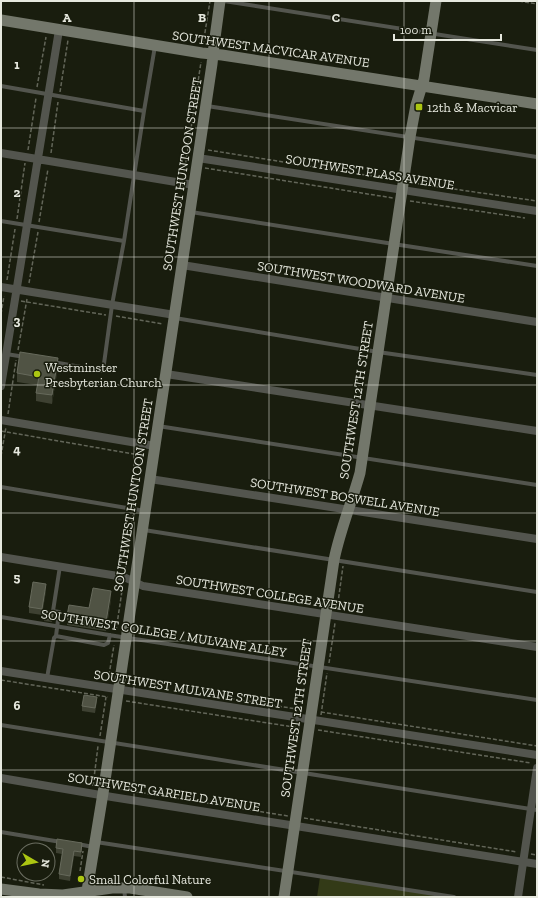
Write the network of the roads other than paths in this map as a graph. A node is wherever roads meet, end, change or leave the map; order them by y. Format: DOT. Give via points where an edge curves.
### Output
graph roads {
  1 [pos="220,1"];
  2 [pos="224,1"];
  3 [pos="436,1"];
  4 [pos="1,20"];
  5 [pos="59,30"];
  6 [pos="431,34"];
  7 [pos="155,45"];
  8 [pos="537,50"];
  9 [pos="207,54"];
  10 [pos="422,85"];
  11 [pos="1,86"];
  12 [pos="48,93"];
  13 [pos="537,104"];
  14 [pos="206,106"];
  15 [pos="144,110"];
  16 [pos="410,137"];
  17 [pos="1,153"];
  18 [pos="537,157"];
  19 [pos="198,158"];
  20 [pos="37,159"];
  21 [pos="134,175"];
  22 [pos="189,184"];
  23 [pos="402,190"];
  24 [pos="537,211"];
  25 [pos="190,212"];
  26 [pos="1,221"];
  27 [pos="27,225"];
  28 [pos="124,241"];
  29 [pos="394,244"];
  30 [pos="182,265"];
  31 [pos="537,266"];
  32 [pos="3,287"];
  33 [pos="16,289"];
  34 [pos="386,298"];
  35 [pos="112,305"];
  36 [pos="175,316"];
  37 [pos="537,322"];
  38 [pos="378,352"];
  39 [pos="6,354"];
  40 [pos="31,359"];
  41 [pos="46,361"];
  42 [pos="166,374"];
  43 [pos="537,375"];
  44 [pos="1,386"];
  45 [pos="370,405"];
  46 [pos="4,421"];
  47 [pos="158,426"];
  48 [pos="537,431"];
  49 [pos="154,452"];
  50 [pos="362,458"];
  51 [pos="150,479"];
  52 [pos="537,485"];
  53 [pos="1,487"];
  54 [pos="349,509"];
  55 [pos="145,511"];
  56 [pos="142,530"];
  57 [pos="537,539"];
  58 [pos="1,557"];
  59 [pos="334,560"];
  60 [pos="60,566"];
  61 [pos="134,582"];
  62 [pos="537,592"];
  63 [pos="326,614"];
  64 [pos="1,617"];
  65 [pos="57,626"];
  66 [pos="110,635"];
  67 [pos="56,636"];
  68 [pos="126,637"];
  69 [pos="537,647"];
  70 [pos="318,667"];
  71 [pos="1,671"];
  72 [pos="47,678"];
  73 [pos="117,694"];
  74 [pos="537,700"];
  75 [pos="310,720"];
  76 [pos="1,725"];
  77 [pos="110,743"];
  78 [pos="537,755"];
  79 [pos="537,768"];
  80 [pos="302,773"];
  81 [pos="1,778"];
  82 [pos="100,789"];
  83 [pos="534,809"];
  84 [pos="295,821"];
  85 [pos="1,832"];
  86 [pos="69,843"];
  87 [pos="76,844"];
  88 [pos="91,845"];
  89 [pos="524,862"];
  90 [pos="537,864"];
  91 [pos="288,871"];
  92 [pos="1,889"];
  93 [pos="125,893"];
  94 [pos="86,894"];
  95 [pos="186,897"];
  96 [pos="284,897"];
  97 [pos="454,897"];
  98 [pos="518,897"];
  1 -- 9 [label="main road, SOUTHWEST HUNTOON STREET" via="214,45"];
  2 -- 6 [label="lane"];
  3 -- 6 [label="main road, SOUTHWEST 12TH STREET"];
  4 -- 5 [label="main road, SOUTHWEST MACVICAR AVENUE"];
  5 -- 7 [label="main road, SOUTHWEST MACVICAR AVENUE"];
  5 -- 12 [label="street"];
  6 -- 8 [label="lane"];
  6 -- 10 [label="main road, SOUTHWEST 12TH STREET"];
  7 -- 9 [label="main road, SOUTHWEST MACVICAR AVENUE"];
  7 -- 15 [label="lane"];
  9 -- 10 [label="main road, SOUTHWEST MACVICAR AVENUE"];
  9 -- 14 [label="main road, SOUTHWEST HUNTOON STREET"];
  10 -- 13 [label="main road, SOUTHWEST MACVICAR AVENUE"];
  10 -- 16 [label="main road, SOUTHWEST 12TH STREET"];
  11 -- 12 [label="lane"];
  12 -- 15 [label="lane"];
  12 -- 20 [label="street"];
  14 -- 16 [label="lane"];
  14 -- 19 [label="main road, SOUTHWEST HUNTOON STREET"];
  15 -- 21 [label="lane"];
  16 -- 18 [label="lane"];
  16 -- 23 [label="main road, SOUTHWEST 12TH STREET"];
  17 -- 20 [label="street"];
  19 -- 22 [label="main road, SOUTHWEST HUNTOON STREET"];
  19 -- 23 [label="street, SOUTHWEST PLASS AVENUE"];
  20 -- 21 [label="street"];
  20 -- 27 [label="street"];
  21 -- 22 [label="street"];
  21 -- 28 [label="lane"];
  22 -- 25 [label="main road, SOUTHWEST HUNTOON STREET"];
  23 -- 24 [label="street, SOUTHWEST PLASS AVENUE"];
  23 -- 29 [label="main road, SOUTHWEST 12TH STREET"];
  25 -- 29 [label="lane"];
  25 -- 30 [label="main road, SOUTHWEST HUNTOON STREET"];
  26 -- 27 [label="lane"];
  27 -- 28 [label="lane"];
  27 -- 33 [label="street"];
  28 -- 35 [label="lane"];
  29 -- 31 [label="lane"];
  29 -- 34 [label="main road, SOUTHWEST 12TH STREET"];
  30 -- 34 [label="street, SOUTHWEST WOODWARD AVENUE"];
  30 -- 36 [label="main road, SOUTHWEST HUNTOON STREET"];
  32 -- 33 [label="street"];
  33 -- 35 [label="street"];
  33 -- 39 [label="street"];
  34 -- 37 [label="street, SOUTHWEST WOODWARD AVENUE"];
  34 -- 38 [label="main road, SOUTHWEST 12TH STREET"];
  35 -- 36 [label="street"];
  35 -- 41 [label="lane" via="103,371"];
  36 -- 38 [label="lane"];
  36 -- 42 [label="main road, SOUTHWEST HUNTOON STREET"];
  38 -- 43 [label="lane"];
  38 -- 45 [label="main road, SOUTHWEST 12TH STREET"];
  39 -- 40 [label="lane"];
  39 -- 44 [label="street"];
  42 -- 45 [label="street"];
  42 -- 47 [label="main road, SOUTHWEST HUNTOON STREET"];
  45 -- 48 [label="street"];
  45 -- 50 [label="main road, SOUTHWEST 12TH STREET"];
  46 -- 49 [label="street"];
  47 -- 49 [label="main road, SOUTHWEST HUNTOON STREET"];
  47 -- 50 [label="lane"];
  49 -- 51 [label="main road, SOUTHWEST HUNTOON STREET"];
  50 -- 52 [label="lane"];
  50 -- 54 [label="main road, SOUTHWEST 12TH STREET" via="358,482"];
  51 -- 54 [label="street, SOUTHWEST BOSWELL AVENUE"];
  51 -- 55 [label="main road, SOUTHWEST HUNTOON STREET"];
  53 -- 55 [label="lane"];
  54 -- 57 [label="street, SOUTHWEST BOSWELL AVENUE"];
  54 -- 59 [label="main road, SOUTHWEST 12TH STREET"];
  55 -- 56 [label="main road, SOUTHWEST HUNTOON STREET"];
  56 -- 59 [label="lane"];
  56 -- 61 [label="main road, SOUTHWEST HUNTOON STREET"];
  58 -- 60 [label="street, SOUTHWEST COLLEGE AVENUE"];
  59 -- 62 [label="lane"];
  59 -- 63 [label="main road, SOUTHWEST 12TH STREET"];
  60 -- 61 [label="street, SOUTHWEST COLLEGE AVENUE" via="124,577"];
  60 -- 65 [label="lane" via="53,611 59,612"];
  61 -- 63 [label="street, SOUTHWEST COLLEGE AVENUE" via="143,586"];
  61 -- 68 [label="main road, SOUTHWEST HUNTOON STREET"];
  63 -- 69 [label="street, SOUTHWEST COLLEGE AVENUE"];
  63 -- 70 [label="main road, SOUTHWEST 12TH STREET"];
  64 -- 65 [label="lane, SOUTHWEST COLLEGE / MULVANE ALLEY"];
  65 -- 66 [label="lane, SOUTHWEST COLLEGE / MULVANE ALLEY"];
  65 -- 67 [label="lane"];
  66 -- 67 [label="lane" via="108,643 104,644"];
  66 -- 68 [label="lane, SOUTHWEST COLLEGE / MULVANE ALLEY"];
  67 -- 72 [label="lane"];
  68 -- 70 [label="lane, SOUTHWEST COLLEGE / MULVANE ALLEY"];
  68 -- 73 [label="main road, SOUTHWEST HUNTOON STREET"];
  70 -- 74 [label="lane, SOUTHWEST COLLEGE / MULVANE ALLEY"];
  70 -- 75 [label="main road, SOUTHWEST 12TH STREET"];
  71 -- 72 [label="street, SOUTHWEST MULVANE STREET"];
  72 -- 73 [label="street, SOUTHWEST MULVANE STREET"];
  73 -- 75 [label="street, SOUTHWEST MULVANE STREET"];
  73 -- 77 [label="main road, SOUTHWEST HUNTOON STREET"];
  75 -- 78 [label="street, SOUTHWEST MULVANE STREET"];
  75 -- 80 [label="main road, SOUTHWEST 12TH STREET"];
  76 -- 77 [label="lane"];
  77 -- 80 [label="lane"];
  77 -- 82 [label="main road, SOUTHWEST HUNTOON STREET"];
  79 -- 83 [label="street"];
  80 -- 83 [label="lane"];
  80 -- 84 [label="main road, SOUTHWEST 12TH STREET"];
  81 -- 82 [label="street, SOUTHWEST GARFIELD AVENUE"];
  82 -- 84 [label="street, SOUTHWEST GARFIELD AVENUE"];
  82 -- 88 [label="main road, SOUTHWEST HUNTOON STREET"];
  83 -- 89 [label="street"];
  84 -- 89 [label="street, SOUTHWEST GARFIELD AVENUE"];
  84 -- 91 [label="main road, SOUTHWEST 12TH STREET"];
  85 -- 86 [label="lane"];
  87 -- 88 [label="lane"];
  88 -- 91 [label="lane"];
  88 -- 94 [label="main road, SOUTHWEST HUNTOON STREET"];
  89 -- 90 [label="street, SOUTHWEST GARFIELD AVENUE"];
  89 -- 98 [label="street"];
  91 -- 96 [label="main road, SOUTHWEST 12TH STREET"];
  91 -- 97 [label="lane"];
  92 -- 94 [label="main road" via="39,894"];
  93 -- 94 [label="main road" via="112,888"];
  93 -- 95 [label="main road"];
}
